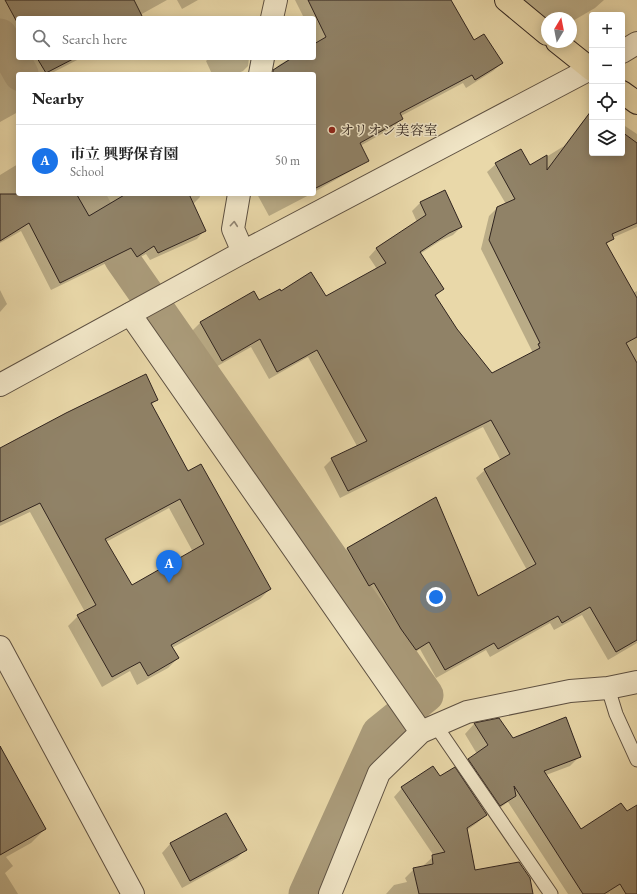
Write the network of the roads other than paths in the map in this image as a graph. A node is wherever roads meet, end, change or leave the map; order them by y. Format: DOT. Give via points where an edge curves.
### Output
graph roads {
  1 [pos="276,0"];
  2 [pos="506,0"];
  3 [pos="272,16"];
  4 [pos="541,29"];
  5 [pos="637,43"];
  6 [pos="565,48"];
  7 [pos="625,50"];
  8 [pos="263,60"];
  9 [pos="589,67"];
  10 [pos="589,71"];
  11 [pos="260,72"];
  12 [pos="625,94"];
  13 [pos="637,103"];
  14 [pos="239,196"];
  15 [pos="243,252"];
  16 [pos="130,314"];
  17 [pos="0,385"];
  18 [pos="0,647"];
  19 [pos="637,682"];
  20 [pos="608,688"];
  21 [pos="429,729"];
  22 [pos="637,760"];
  23 [pos="133,894"];
  24 [pos="330,894"];
  25 [pos="551,894"];
  1 -- 3 [label="street"];
  2 -- 4 [label="main road"];
  5 -- 7 [label="street"];
  6 -- 9 [label="main road"];
  8 -- 11 [label="street"];
  10 -- 15 [label="street"];
  12 -- 13 [label="main road"];
  15 -- 14 [label="street, one-way" via="233,229"];
  15 -- 16 [label="street"];
  16 -- 17 [label="street"];
  16 -- 21 [label="street"];
  18 -- 23 [label="street"];
  19 -- 20 [label="street"];
  20 -- 21 [label="street" via="570,692 467,712"];
  20 -- 22 [label="lane" via="616,714"];
  21 -- 24 [label="street" via="379,773"];
  21 -- 25 [label="lane"];
}
